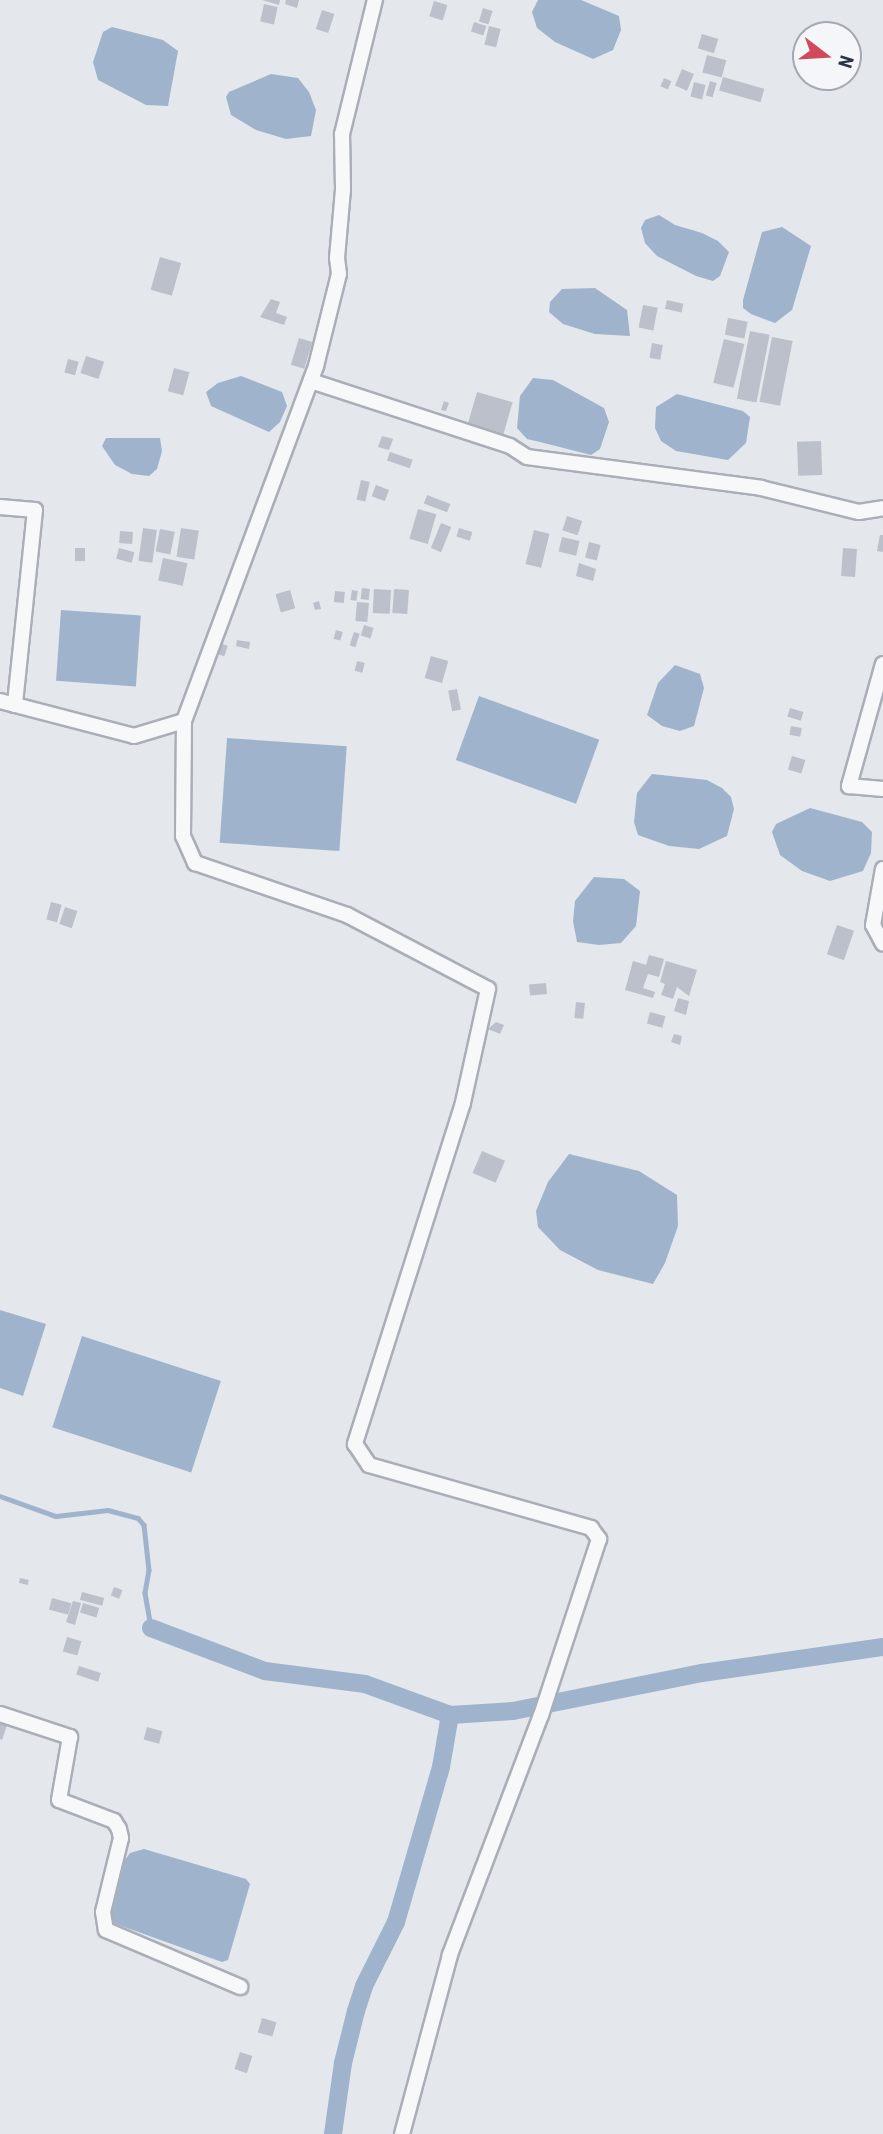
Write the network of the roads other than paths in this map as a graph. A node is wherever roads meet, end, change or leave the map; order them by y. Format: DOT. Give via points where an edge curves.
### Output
graph roads {
  1 [pos="375,0"];
  2 [pos="312,381"];
  3 [pos="0,507"];
  4 [pos="883,508"];
  5 [pos="883,664"];
  6 [pos="0,701"];
  7 [pos="15,705"];
  8 [pos="184,721"];
  9 [pos="883,789"];
  10 [pos="883,869"];
  11 [pos="883,944"];
  12 [pos="0,1714"];
  13 [pos="240,1987"];
  14 [pos="402,2134"];
  1 -- 2 [label="street" via="342,134 339,274"];
  2 -- 4 [label="street" via="510,446 527,457 761,488 859,512"];
  2 -- 8 [label="street"];
  3 -- 7 [label="street" via="35,510"];
  5 -- 9 [label="street" via="849,786"];
  6 -- 7 [label="street"];
  7 -- 8 [label="street" via="134,736"];
  8 -- 14 [label="street" via="183,836 195,863 347,915 488,989 463,1103 355,1444 369,1465 591,1528 599,1539 541,1715 450,1955"];
  10 -- 11 [label="street" via="873,925"];
  12 -- 13 [label="street" via="70,1737 59,1800 114,1821 119,1829 121,1838 103,1912 106,1930"];
}
